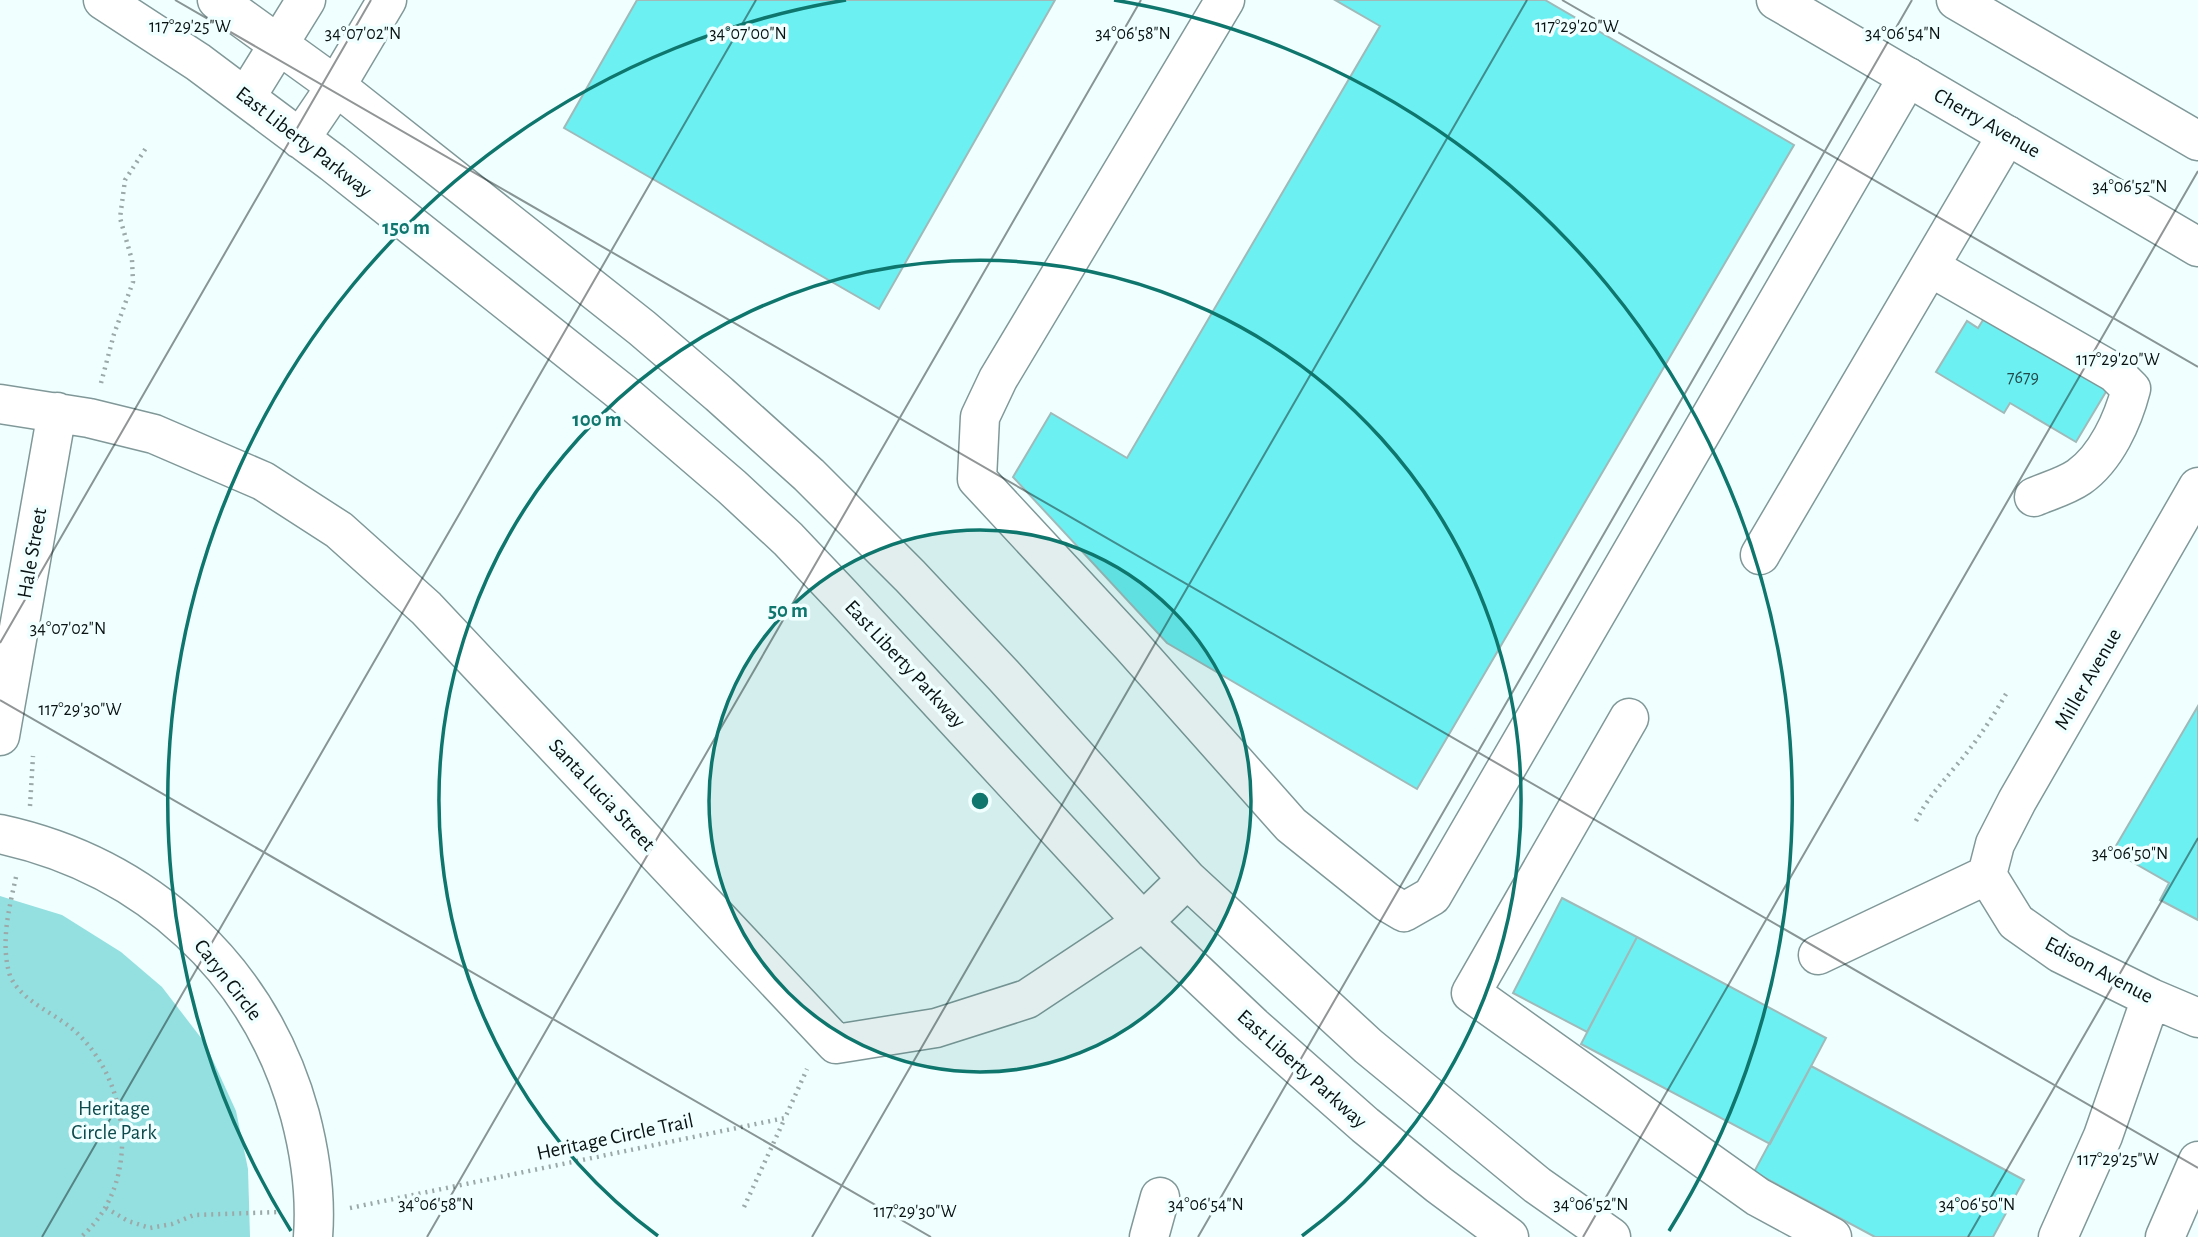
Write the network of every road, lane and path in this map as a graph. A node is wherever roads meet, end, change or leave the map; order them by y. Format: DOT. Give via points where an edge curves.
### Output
graph roads {
  1 [pos="103,0"];
  2 [pos="217,0"];
  3 [pos="306,0"];
  4 [pos="387,0"];
  5 [pos="1225,0"];
  6 [pos="1776,0"];
  7 [pos="1956,0"];
  8 [pos="280,43"];
  9 [pos="1908,77"];
  10 [pos="336,86"];
  11 [pos="246,97"];
  12 [pos="2007,135"];
  13 [pos="300,139"];
  14 [pos="2198,141"];
  15 [pos="146,148"];
  16 [pos="2198,247"];
  17 [pos="1930,267"];
  18 [pos="101,385"];
  19 [pos="0,404"];
  20 [pos="57,412"];
  21 [pos="2198,488"];
  22 [pos="2034,497"];
  23 [pos="1760,555"];
  24 [pos="2007,694"];
  25 [pos="1629,718"];
  26 [pos="0,736"];
  27 [pos="1916,821"];
  28 [pos="0,834"];
  29 [pos="1987,874"];
  30 [pos="1187,879"];
  31 [pos="14,887"];
  32 [pos="1143,922"];
  33 [pos="1818,955"];
  34 [pos="2151,998"];
  35 [pos="2198,1018"];
  36 [pos="821,1028"];
  37 [pos="785,1118"];
  38 [pos="2198,1161"];
  39 [pos="1160,1197"];
  40 [pos="744,1207"];
  41 [pos="106,1208"];
  42 [pos="356,1208"];
  43 [pos="269,1212"];
  44 [pos="81,1237"];
  45 [pos="313,1237"];
  46 [pos="1149,1237"];
  47 [pos="1509,1237"];
  48 [pos="1611,1237"];
  49 [pos="1832,1237"];
  50 [pos="2058,1237"];
  51 [pos="2165,1237"];
  1 -- 11 [label="street, East Liberty Parkway"];
  2 -- 8 [label="street"];
  3 -- 8 [label="street"];
  4 -- 10 [label="street"];
  5 -- 9 [label="street" via="998,379 980,416 977,479 1291,825 1404,912 1432,896"];
  6 -- 9 [label="street, Cherry Avenue"];
  7 -- 14 [label="street"];
  8 -- 10 [label="street"];
  8 -- 11 [label="street"];
  9 -- 12 [label="street, Cherry Avenue"];
  10 -- 13 [label="street"];
  10 -- 30 [label="street" via="642,328 809,475 1004,676"];
  11 -- 13 [label="street, East Liberty Parkway"];
  12 -- 16 [label="street, Cherry Avenue"];
  12 -- 17 [label="street"];
  13 -- 32 [label="street, East Liberty Parkway" via="625,395 788,539"];
  15 -- 18 [label="path" via="125,180 120,218 133,282"];
  17 -- 22 [label="street" via="2115,373 2131,389 2125,411 2099,456 2078,477"];
  17 -- 23 [label="street"];
  19 -- 20 [label="street, Santa Lucia Street"];
  20 -- 26 [label="street, Hale Street"];
  20 -- 36 [label="street, Santa Lucia Street" via="154,434 263,481 339,530 426,608"];
  21 -- 29 [label="street, Miller Avenue" via="2017,801 1995,844"];
  24 -- 27 [label="path" via="1985,730 1927,798"];
  25 -- 49 [label="street" via="1471,993 1758,1197"];
  28 -- 45 [label="street, Caryn Circle" via="75,856 122,880 165,909 204,944 237,985 266,1029 296,1102 310,1166"];
  29 -- 33 [label="street"];
  29 -- 34 [label="street, Edison Avenue" via="2016,922 2060,953"];
  30 -- 32 [label="street, Santa Lucia Street"];
  30 -- 48 [label="street" via="1368,1046 1537,1185"];
  31 -- 41 [label="path" via="3,947 11,978 30,999 79,1034 115,1088 122,1150"];
  32 -- 36 [label="street, Santa Lucia Street" via="1027,999 936,1027 836,1044"];
  32 -- 47 [label="street, East Liberty Parkway" via="1365,1125"];
  34 -- 35 [label="street, Edison Avenue"];
  34 -- 50 [label="street" via="2103,1136"];
  36 -- 37 [label="path"];
  37 -- 40 [label="path"];
  37 -- 42 [label="path, Heritage Circle Trail"];
  38 -- 51 [label="street"];
  39 -- 46 [label="street"];
  41 -- 43 [label="path" via="150,1228 194,1215"];
  41 -- 44 [label="path"];
}
